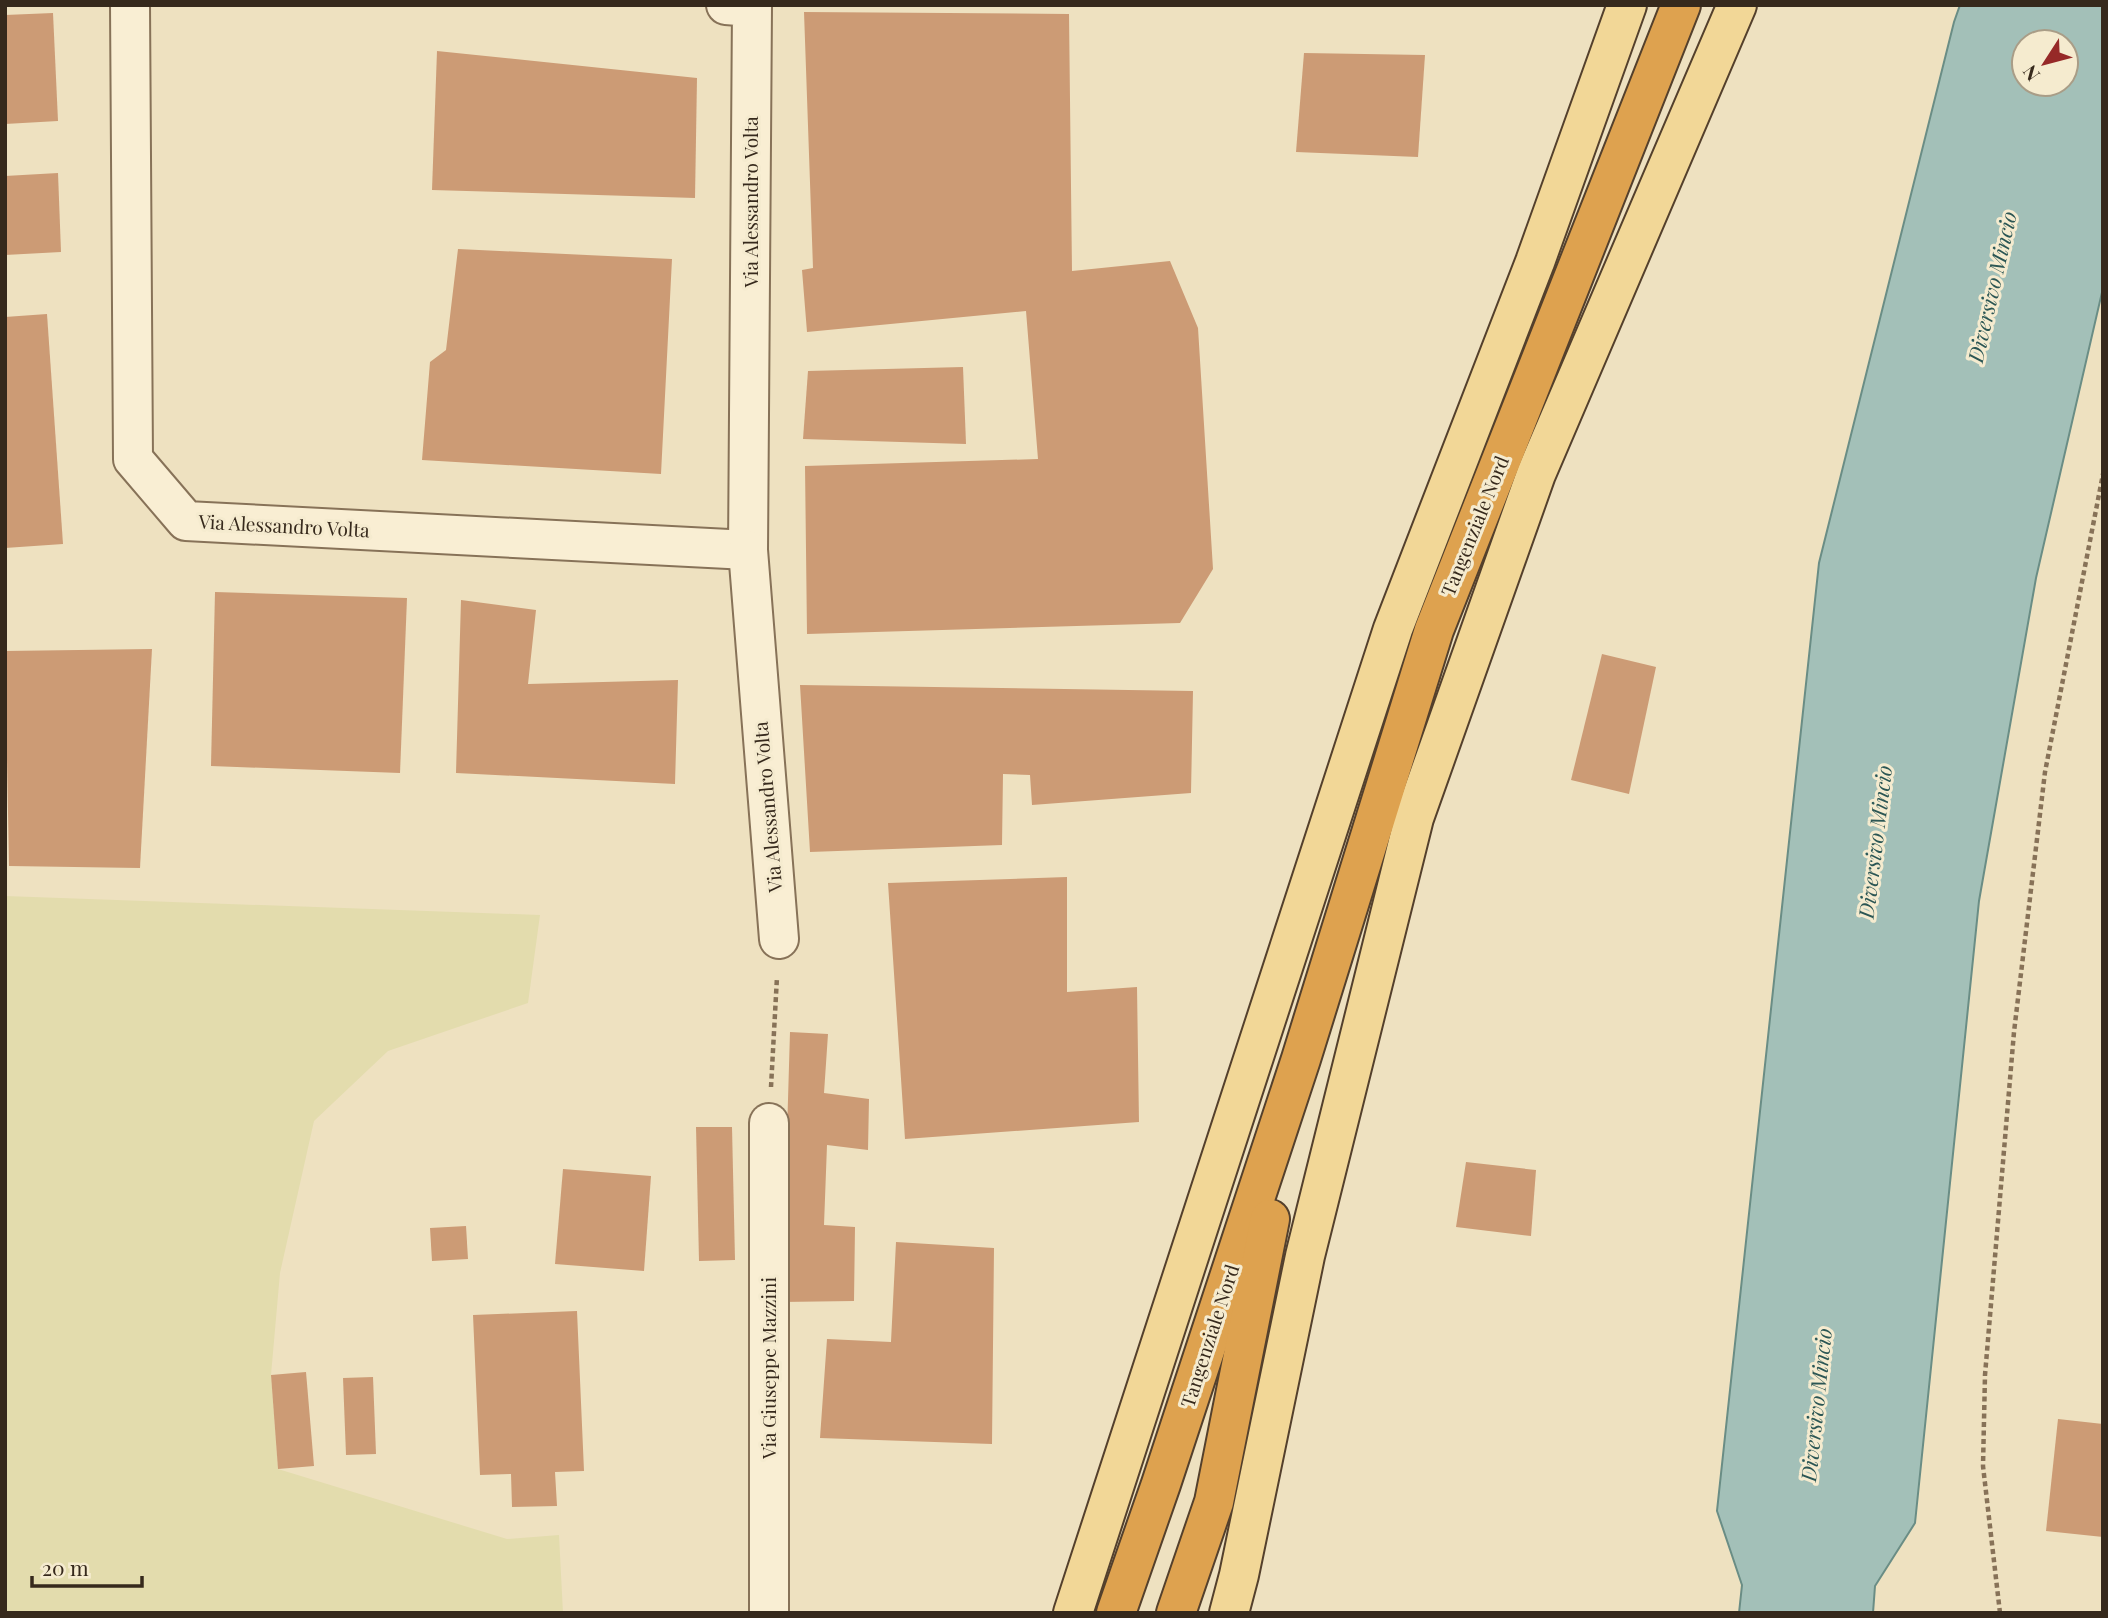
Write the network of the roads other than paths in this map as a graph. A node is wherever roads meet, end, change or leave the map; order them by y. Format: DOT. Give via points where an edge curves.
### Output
graph roads {
  1 [pos="130,5"];
  2 [pos="726,5"];
  3 [pos="1627,5"];
  4 [pos="1681,5"];
  5 [pos="1737,5"];
  6 [pos="748,550"];
  7 [pos="779,939"];
  8 [pos="1301,1059"];
  9 [pos="769,1123"];
  10 [pos="769,1613"];
  11 [pos="1073,1613"];
  12 [pos="1116,1613"];
  13 [pos="1176,1613"];
  14 [pos="1229,1613"];
  1 -- 6 [label="street, Via Alessandro Volta" via="133,459 186,521"];
  2 -- 6 [label="street, Via Alessandro Volta" via="752,7"];
  3 -- 11 [label="main road" via="1535,262 1393,629"];
  4 -- 8 [label="highway, Tangenziale Nord" via="1434,630"];
  5 -- 14 [label="main road" via="1536,474 1415,818 1305,1256"];
  6 -- 7 [label="street, Via Alessandro Volta"];
  8 -- 12 [label="highway, Tangenziale Nord"];
  8 -- 13 [label="highway, Tangenziale Nord" via="1214,1502"];
  9 -- 10 [label="street, Via Giuseppe Mazzini"];
}
